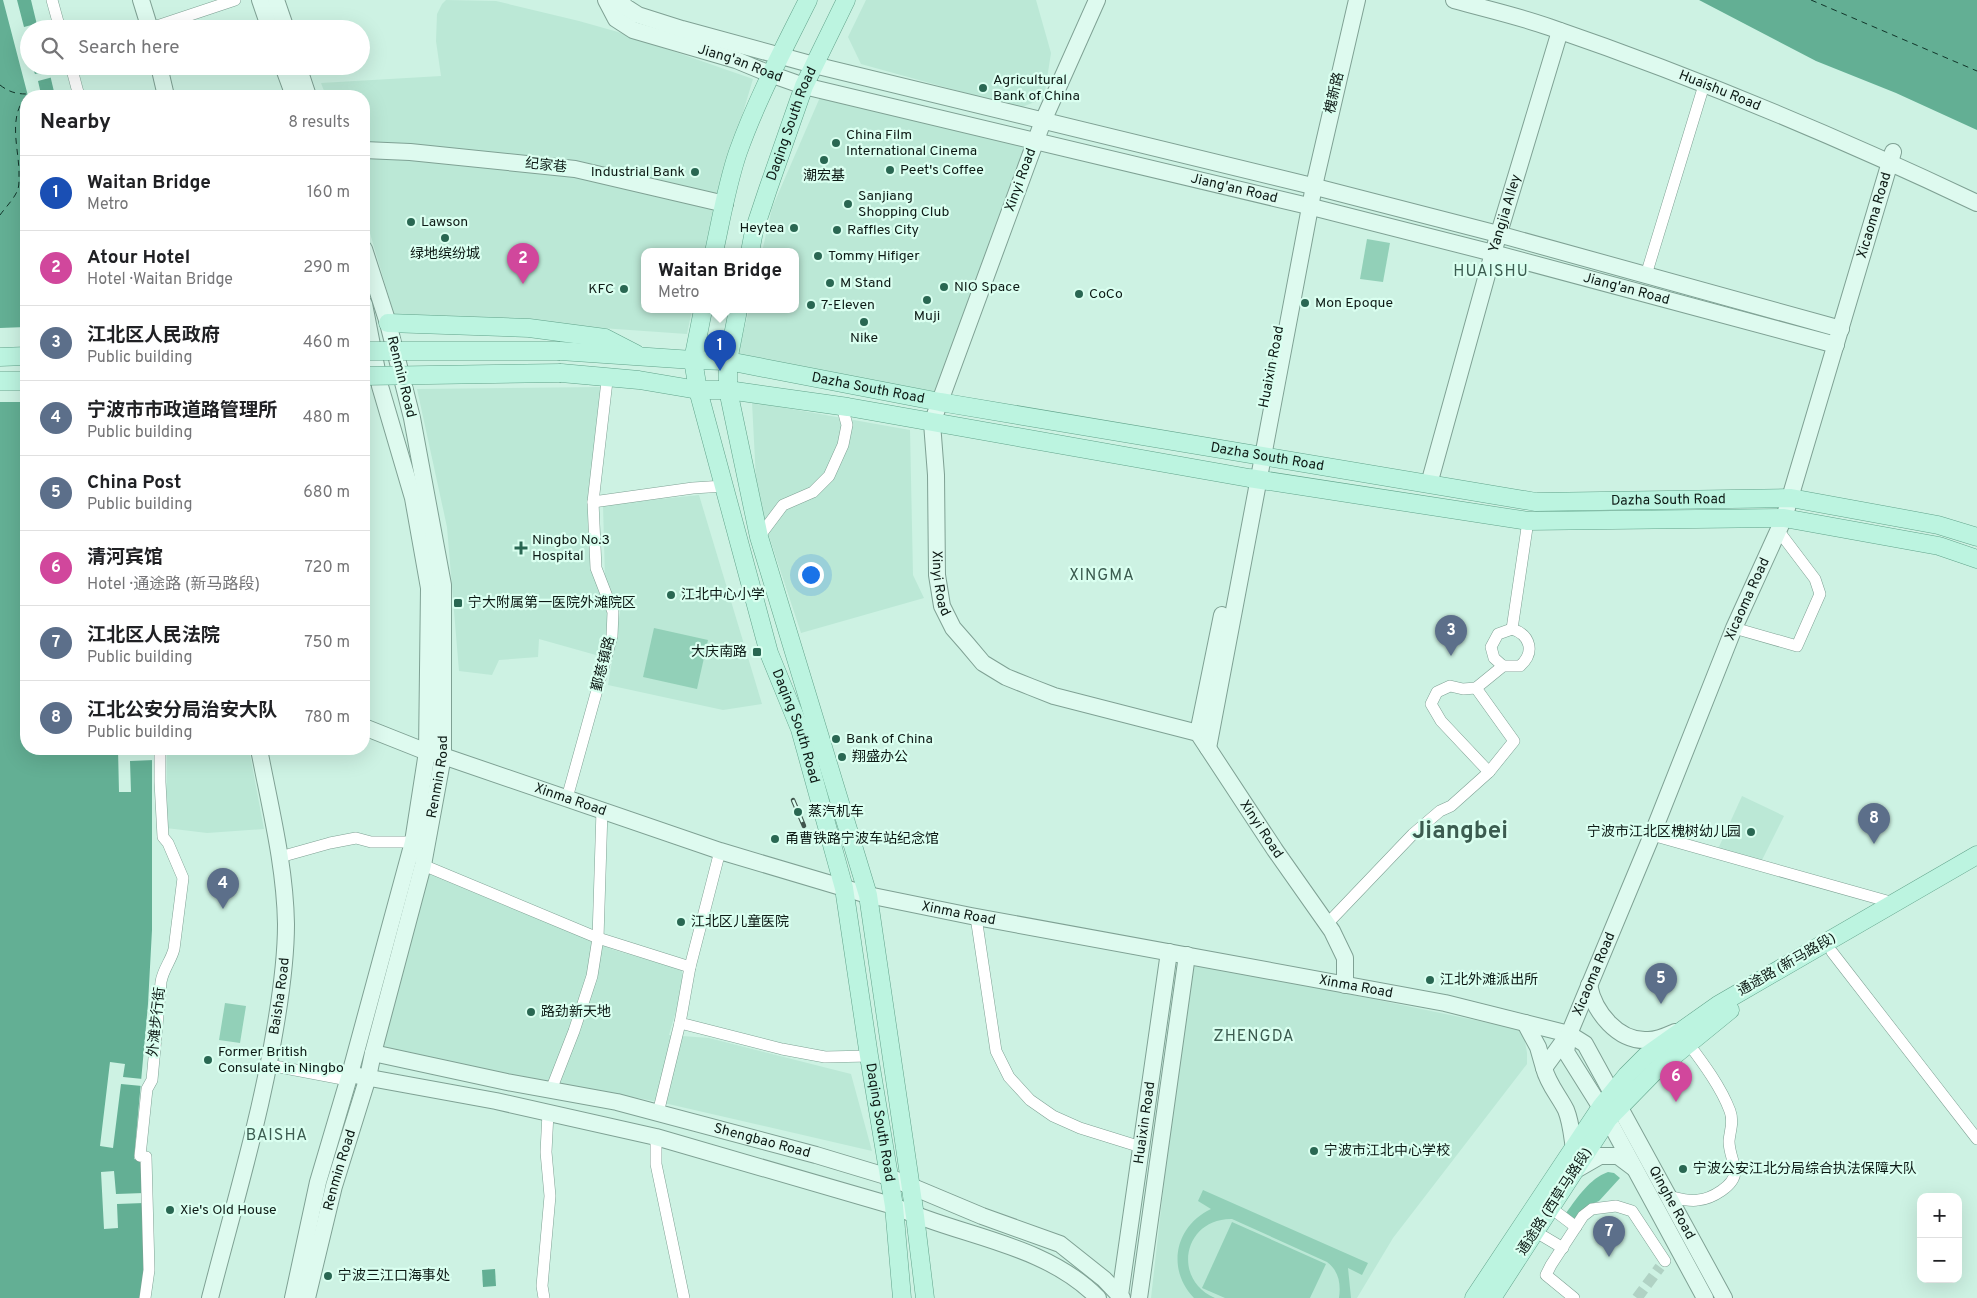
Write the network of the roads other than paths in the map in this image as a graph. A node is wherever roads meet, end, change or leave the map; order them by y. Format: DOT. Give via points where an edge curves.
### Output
graph roads {
  1 [pos="52,0"];
  2 [pos="141,0"];
  3 [pos="235,0"];
  4 [pos="260,0"];
  5 [pos="276,0"];
  6 [pos="606,0"];
  7 [pos="622,0"];
  8 [pos="808,0"];
  9 [pos="846,0"];
  10 [pos="1097,0"];
  11 [pos="1346,0"];
  12 [pos="1357,0"];
  13 [pos="1454,0"];
  14 [pos="1496,0"];
  15 [pos="58,20"];
  16 [pos="147,20"];
  17 [pos="176,20"];
  18 [pos="267,20"];
  19 [pos="283,20"];
  20 [pos="636,22"];
  21 [pos="1560,31"];
  22 [pos="781,55"];
  23 [pos="814,65"];
  24 [pos="770,74"];
  25 [pos="73,75"];
  26 [pos="161,75"];
  27 [pos="286,75"];
  28 [pos="301,75"];
  29 [pos="1704,85"];
  30 [pos="804,86"];
  31 [pos="77,90"];
  32 [pos="165,90"];
  33 [pos="292,90"];
  34 [pos="306,90"];
  35 [pos="1043,121"];
  36 [pos="1036,141"];
  37 [pos="370,150"];
  38 [pos="1892,158"];
  39 [pos="1311,186"];
  40 [pos="1977,193"];
  41 [pos="1977,203"];
  42 [pos="725,204"];
  43 [pos="1307,206"];
  44 [pos="1498,234"];
  45 [pos="715,248"];
  46 [pos="751,248"];
  47 [pos="1493,253"];
  48 [pos="370,268"];
  49 [pos="1646,275"];
  50 [pos="702,313"];
  51 [pos="737,313"];
  52 [pos="388,323"];
  53 [pos="1841,329"];
  54 [pos="1836,346"];
  55 [pos="370,351"];
  56 [pos="0,356"];
  57 [pos="20,356"];
  58 [pos="643,357"];
  59 [pos="693,360"];
  60 [pos="728,361"];
  61 [pos="370,379"];
  62 [pos="639,380"];
  63 [pos="0,381"];
  64 [pos="20,381"];
  65 [pos="607,381"];
  66 [pos="370,382"];
  67 [pos="403,383"];
  68 [pos="698,390"];
  69 [pos="728,390"];
  70 [pos="940,402"];
  71 [pos="842,406"];
  72 [pos="932,423"];
  73 [pos="1258,456"];
  74 [pos="1254,478"];
  75 [pos="1429,484"];
  76 [pos="724,486"];
  77 [pos="1790,498"];
  78 [pos="593,502"];
  79 [pos="1528,521"];
  80 [pos="1781,524"];
  81 [pos="759,537"];
  82 [pos="1977,537"];
  83 [pos="1977,559"];
  84 [pos="1734,628"];
  85 [pos="1512,629"];
  86 [pos="1503,666"];
  87 [pos="1476,688"];
  88 [pos="370,730"];
  89 [pos="1198,734"];
  90 [pos="1208,748"];
  91 [pos="427,752"];
  92 [pos="160,755"];
  93 [pos="260,755"];
  94 [pos="443,756"];
  95 [pos="1488,772"];
  96 [pos="567,798"];
  97 [pos="602,810"];
  98 [pos="1652,835"];
  99 [pos="413,842"];
  100 [pos="720,851"];
  101 [pos="1977,855"];
  102 [pos="280,857"];
  103 [pos="423,865"];
  104 [pos="1977,866"];
  105 [pos="844,888"];
  106 [pos="868,895"];
  107 [pos="1894,903"];
  108 [pos="976,917"];
  109 [pos="1327,924"];
  110 [pos="598,938"];
  111 [pos="1170,952"];
  112 [pos="1832,952"];
  113 [pos="1187,955"];
  114 [pos="690,967"];
  115 [pos="1345,985"];
  116 [pos="1589,985"];
  117 [pos="680,1023"];
  118 [pos="1526,1023"];
  119 [pos="1569,1034"];
  120 [pos="1684,1036"];
  121 [pos="373,1053"];
  122 [pos="869,1056"];
  123 [pos="269,1065"];
  124 [pos="1544,1068"];
  125 [pos="349,1077"];
  126 [pos="368,1077"];
  127 [pos="551,1090"];
  128 [pos="1611,1107"];
  129 [pos="548,1112"];
  130 [pos="658,1113"];
  131 [pos="656,1137"];
  132 [pos="1977,1139"];
  133 [pos="1141,1148"];
  134 [pos="1574,1149"];
  135 [pos="1574,1171"];
  136 [pos="1637,1171"];
  137 [pos="889,1177"];
  138 [pos="910,1185"];
  139 [pos="1668,1196"];
  140 [pos="894,1206"];
  141 [pos="1551,1208"];
  142 [pos="915,1216"];
  143 [pos="1576,1227"];
  144 [pos="1536,1232"];
  145 [pos="1678,1246"];
  146 [pos="1563,1248"];
  147 [pos="1121,1297"];
  148 [pos="145,1298"];
  149 [pos="210,1298"];
  150 [pos="293,1298"];
  151 [pos="307,1298"];
  152 [pos="544,1298"];
  153 [pos="684,1298"];
  154 [pos="902,1298"];
  155 [pos="924,1298"];
  156 [pos="1098,1298"];
  157 [pos="1140,1298"];
  158 [pos="1474,1298"];
  159 [pos="1492,1298"];
  160 [pos="1574,1298"];
  161 [pos="1705,1298"];
  162 [pos="1724,1298"];
  1 -- 15 [label="street"];
  2 -- 16 [label="street"];
  3 -- 17 [label="street"];
  4 -- 18 [label="street"];
  5 -- 19 [label="street"];
  6 -- 20 [label="street" via="616,19"];
  7 -- 20 [label="street"];
  8 -- 22 [label="main road"];
  9 -- 23 [label="main road, Daqing South Road"];
  10 -- 35 [label="street, Xinyi Road"];
  11 -- 39 [label="street, Huaixin Road"];
  12 -- 39 [label="street, 槐新路"];
  13 -- 21 [label="street, Huaishu Road"];
  14 -- 38 [label="street, Huaishu Road" via="1563,22"];
  20 -- 22 [label="street, Jiang'an Road" via="682,29"];
  20 -- 24 [label="street, Jiang'an Road"];
  21 -- 29 [label="street, Huaishu Road"];
  21 -- 44 [label="street, Yangjia Alley"];
  22 -- 23 [label="street, Jiang'an Road"];
  22 -- 24 [label="main road"];
  23 -- 30 [label="main road, Daqing South Road"];
  23 -- 35 [label="street, Jiang'an Road"];
  24 -- 30 [label="street, Jiang'an Road"];
  24 -- 42 [label="main road" via="738,152"];
  25 -- 31 [label="street"];
  26 -- 32 [label="street"];
  27 -- 33 [label="street"];
  28 -- 34 [label="street"];
  29 -- 38 [label="street, Huaishu Road"];
  29 -- 49 [label="street"];
  30 -- 36 [label="street, Jiang'an Road"];
  30 -- 46 [label="main road, Daqing South Road"];
  35 -- 36 [label="street, Xinyi Road"];
  35 -- 39 [label="street, Jiang'an Road"];
  36 -- 43 [label="street, Jiang'an Road"];
  36 -- 70 [label="street, Xinyi Road"];
  37 -- 42 [label="street, 纪家巷" via="575,169"];
  38 -- 40 [label="street, Huaishu Road"];
  38 -- 41 [label="street, Huaishu Road"];
  38 -- 53 [label="street, Xicaoma Road"];
  39 -- 43 [label="street, Huaixin Road"];
  39 -- 44 [label="street, Jiang'an Road"];
  42 -- 45 [label="main road"];
  43 -- 47 [label="street, Jiang'an Road"];
  43 -- 73 [label="street, Huaixin Road"];
  44 -- 47 [label="street, Yangjia Alley"];
  44 -- 49 [label="street, Jiang'an Road"];
  47 -- 54 [label="street, Jiang'an Road"];
  47 -- 75 [label="street, Yangjia Alley"];
  48 -- 52 [label="street, Renmin Road"];
  49 -- 53 [label="street, Jiang'an Road"];
  50 -- 59 [label="main road, Daqing South Road"];
  51 -- 60 [label="main road, Daqing South Road"];
  52 -- 58 [label="main road" via="529,328 605,338"];
  52 -- 67 [label="street, Renmin Road"];
  53 -- 54 [label="street, Xicaoma Road"];
  54 -- 77 [label="street, Xicaoma Road"];
  55 -- 58 [label="main road, Dazha South Road, bridge" via="560,351"];
  56 -- 57 [label="main road"];
  58 -- 59 [label="main road, Dazha South Road"];
  59 -- 60 [label="main road, Dazha South Road"];
  59 -- 68 [label="main road, Daqing South Road"];
  60 -- 69 [label="main road, Daqing South Road"];
  60 -- 70 [label="main road, Dazha South Road"];
  61 -- 62 [label="main road, Dazha South Road, bridge" via="561,373"];
  62 -- 65 [label="main road"];
  62 -- 68 [label="main road, Dazha South Road"];
  63 -- 64 [label="main road"];
  65 -- 67 [label="main road"];
  65 -- 78 [label="street, 鄞慈镇路"];
  66 -- 91 [label="street, Renmin Road" via="413,498 429,588"];
  67 -- 94 [label="street, Renmin Road" via="443,585"];
  68 -- 69 [label="main road, Dazha South Road"];
  68 -- 76 [label="main road, Daqing South Road"];
  69 -- 71 [label="main road, Dazha South Road"];
  69 -- 81 [label="main road, Daqing South Road"];
  70 -- 72 [label="street, Xinyi Road"];
  70 -- 73 [label="main road, Dazha South Road"];
  71 -- 72 [label="main road, Dazha South Road"];
  71 -- 81 [label="street" via="847,425 843,445 829,476 814,492 783,505"];
  72 -- 74 [label="main road, Dazha South Road"];
  72 -- 89 [label="street, Xinyi Road" via="937,575 942,606 966,644 983,663 1006,677 1054,696"];
  73 -- 74 [label="street, Huaixin Road"];
  73 -- 75 [label="main road, Dazha South Road"];
  74 -- 79 [label="main road, Dazha South Road"];
  74 -- 89 [label="street, Huaixin Road"];
  74 -- 90 [label="street, Huaixin Road"];
  75 -- 77 [label="main road, Dazha South Road" via="1536,502"];
  76 -- 78 [label="street"];
  76 -- 105 [label="main road, Daqing South Road" via="769,653 800,729"];
  77 -- 80 [label="street, Xicaoma Road"];
  77 -- 82 [label="main road, Dazha South Road" via="1938,525"];
  78 -- 96 [label="street, 鄞慈镇路" via="596,568 613,612 612,636"];
  79 -- 80 [label="main road, Dazha South Road"];
  79 -- 85 [label="street"];
  80 -- 83 [label="main road, Dazha South Road" via="1939,546"];
  80 -- 84 [label="street, Xicaoma Road"];
  80 -- 84 [label="street" via="1815,579 1820,594 1797,646"];
  81 -- 106 [label="main road, Daqing South Road"];
  84 -- 98 [label="street, Xicaoma Road"];
  85 -- 86 [label="street" via="1498,634 1491,647 1494,658"];
  85 -- 86 [label="street" via="1526,636 1530,652 1520,666"];
  86 -- 87 [label="street"];
  87 -- 95 [label="street" via="1514,741"];
  87 -- 95 [label="street" via="1450,686 1437,692 1431,704 1441,721"];
  88 -- 91 [label="street, Xinma Road"];
  89 -- 90 [label="street, Xinyi Road"];
  90 -- 109 [label="street, Xinyi Road"];
  91 -- 94 [label="street, Xinma Road"];
  91 -- 99 [label="street, Renmin Road"];
  92 -- 148 [label="street, 外滩步行街" via="163,837 183,878 174,948 161,982 152,1080 147,1090 140,1156 146,1157 148,1270"];
  93 -- 102 [label="street, Baisha Road"];
  94 -- 96 [label="street, Xinma Road"];
  94 -- 103 [label="street, Renmin Road"];
  95 -- 109 [label="street" via="1413,834"];
  96 -- 97 [label="street, Xinma Road"];
  97 -- 100 [label="street, Xinma Road"];
  97 -- 110 [label="street"];
  98 -- 107 [label="street"];
  98 -- 116 [label="street, Xicaoma Road"];
  99 -- 102 [label="street" via="371,842 356,838"];
  99 -- 125 [label="street, Renmin Road"];
  100 -- 105 [label="street, Xinma Road"];
  100 -- 114 [label="street"];
  101 -- 107 [label="main road, 通途路 (新马路段)"];
  102 -- 123 [label="street, Baisha Road" via="286,924 284,973"];
  103 -- 110 [label="street"];
  103 -- 121 [label="street, Renmin Road"];
  104 -- 112 [label="main road, 通途路 (新马路段)"];
  105 -- 106 [label="street, Xinma Road"];
  105 -- 122 [label="main road, Daqing South Road"];
  106 -- 108 [label="street, Xinma Road"];
  106 -- 138 [label="main road, Daqing South Road"];
  107 -- 120 [label="main road, 通途路 (新马路段)" via="1718,1005"];
  108 -- 111 [label="street, Xinma Road"];
  108 -- 133 [label="street" via="996,1051 1008,1077 1030,1100 1053,1116"];
  109 -- 115 [label="street, Xinyi Road" via="1345,958"];
  110 -- 114 [label="street"];
  110 -- 127 [label="street" via="592,976"];
  111 -- 113 [label="street, Xinma Road"];
  111 -- 133 [label="street, Huaixin Road"];
  112 -- 120 [label="main road, 通途路 (新马路段)"];
  112 -- 132 [label="street"];
  113 -- 115 [label="street, Xinma Road"];
  113 -- 157 [label="street, Huaixin Road"];
  114 -- 117 [label="street"];
  115 -- 118 [label="street, Xinma Road" via="1445,1003"];
  116 -- 119 [label="street, Xicaoma Road"];
  116 -- 120 [label="street" via="1600,1012 1627,1037 1650,1040"];
  117 -- 122 [label="street" via="826,1057"];
  117 -- 130 [label="street"];
  118 -- 119 [label="street, Xinma Road"];
  118 -- 124 [label="street"];
  119 -- 124 [label="street, Xicaoma Road"];
  119 -- 128 [label="street" via="1585,1044"];
  120 -- 128 [label="main road, 通途路 (新马路段)" via="1646,1056 1626,1075"];
  120 -- 139 [label="street" via="1730,1112 1729,1141 1735,1172 1731,1182 1707,1198 1689,1200"];
  121 -- 126 [label="street, Renmin Road"];
  121 -- 127 [label="street, Shengbao Road"];
  122 -- 137 [label="main road, Daqing South Road"];
  123 -- 125 [label="street"];
  123 -- 149 [label="street, Baisha Road"];
  124 -- 134 [label="street" via="1568,1116"];
  125 -- 126 [label="street, Shengbao Road"];
  125 -- 150 [label="street, Renmin Road" via="318,1182"];
  126 -- 129 [label="street, Shengbao Road"];
  126 -- 151 [label="street, Renmin Road" via="334,1186"];
  127 -- 130 [label="street, Shengbao Road"];
  128 -- 134 [label="main road"];
  128 -- 135 [label="main road, 通途路 (西草马路段)"];
  128 -- 136 [label="street, Qinghe Road"];
  128 -- 139 [label="street, Qinghe Road"];
  129 -- 131 [label="street, Shengbao Road"];
  129 -- 152 [label="street" via="546,1152 550,1196 542,1286"];
  130 -- 137 [label="street, Shengbao Road"];
  131 -- 140 [label="street, Shengbao Road"];
  131 -- 153 [label="street" via="656,1164"];
  133 -- 147 [label="street, Huaixin Road"];
  134 -- 158 [label="main road"];
  135 -- 136 [label="street" via="1600,1156 1618,1156"];
  135 -- 141 [label="main road, 通途路 (西草马路段)"];
  136 -- 145 [label="street, Qinghe Road"];
  137 -- 138 [label="street, Shengbao Road"];
  137 -- 140 [label="main road, Daqing South Road"];
  138 -- 142 [label="main road, Daqing South Road"];
  138 -- 147 [label="street, Shengbao Road" via="1060,1244"];
  139 -- 162 [label="street, Qinghe Road"];
  140 -- 142 [label="street, Shengbao Road"];
  140 -- 154 [label="main road, Daqing South Road"];
  141 -- 143 [label="street"];
  141 -- 144 [label="main road, 通途路 (西草马路段)"];
  142 -- 155 [label="main road, Daqing South Road"];
  142 -- 156 [label="street, Shengbao Road" via="1048,1261"];
  143 -- 145 [label="street" via="1592,1208 1616,1206 1632,1211 1663,1264"];
  143 -- 146 [label="street"];
  144 -- 146 [label="street"];
  144 -- 159 [label="main road, 通途路 (西草马路段)"];
  145 -- 161 [label="street, Qinghe Road"];
  146 -- 160 [label="street" via="1546,1275"];
}
